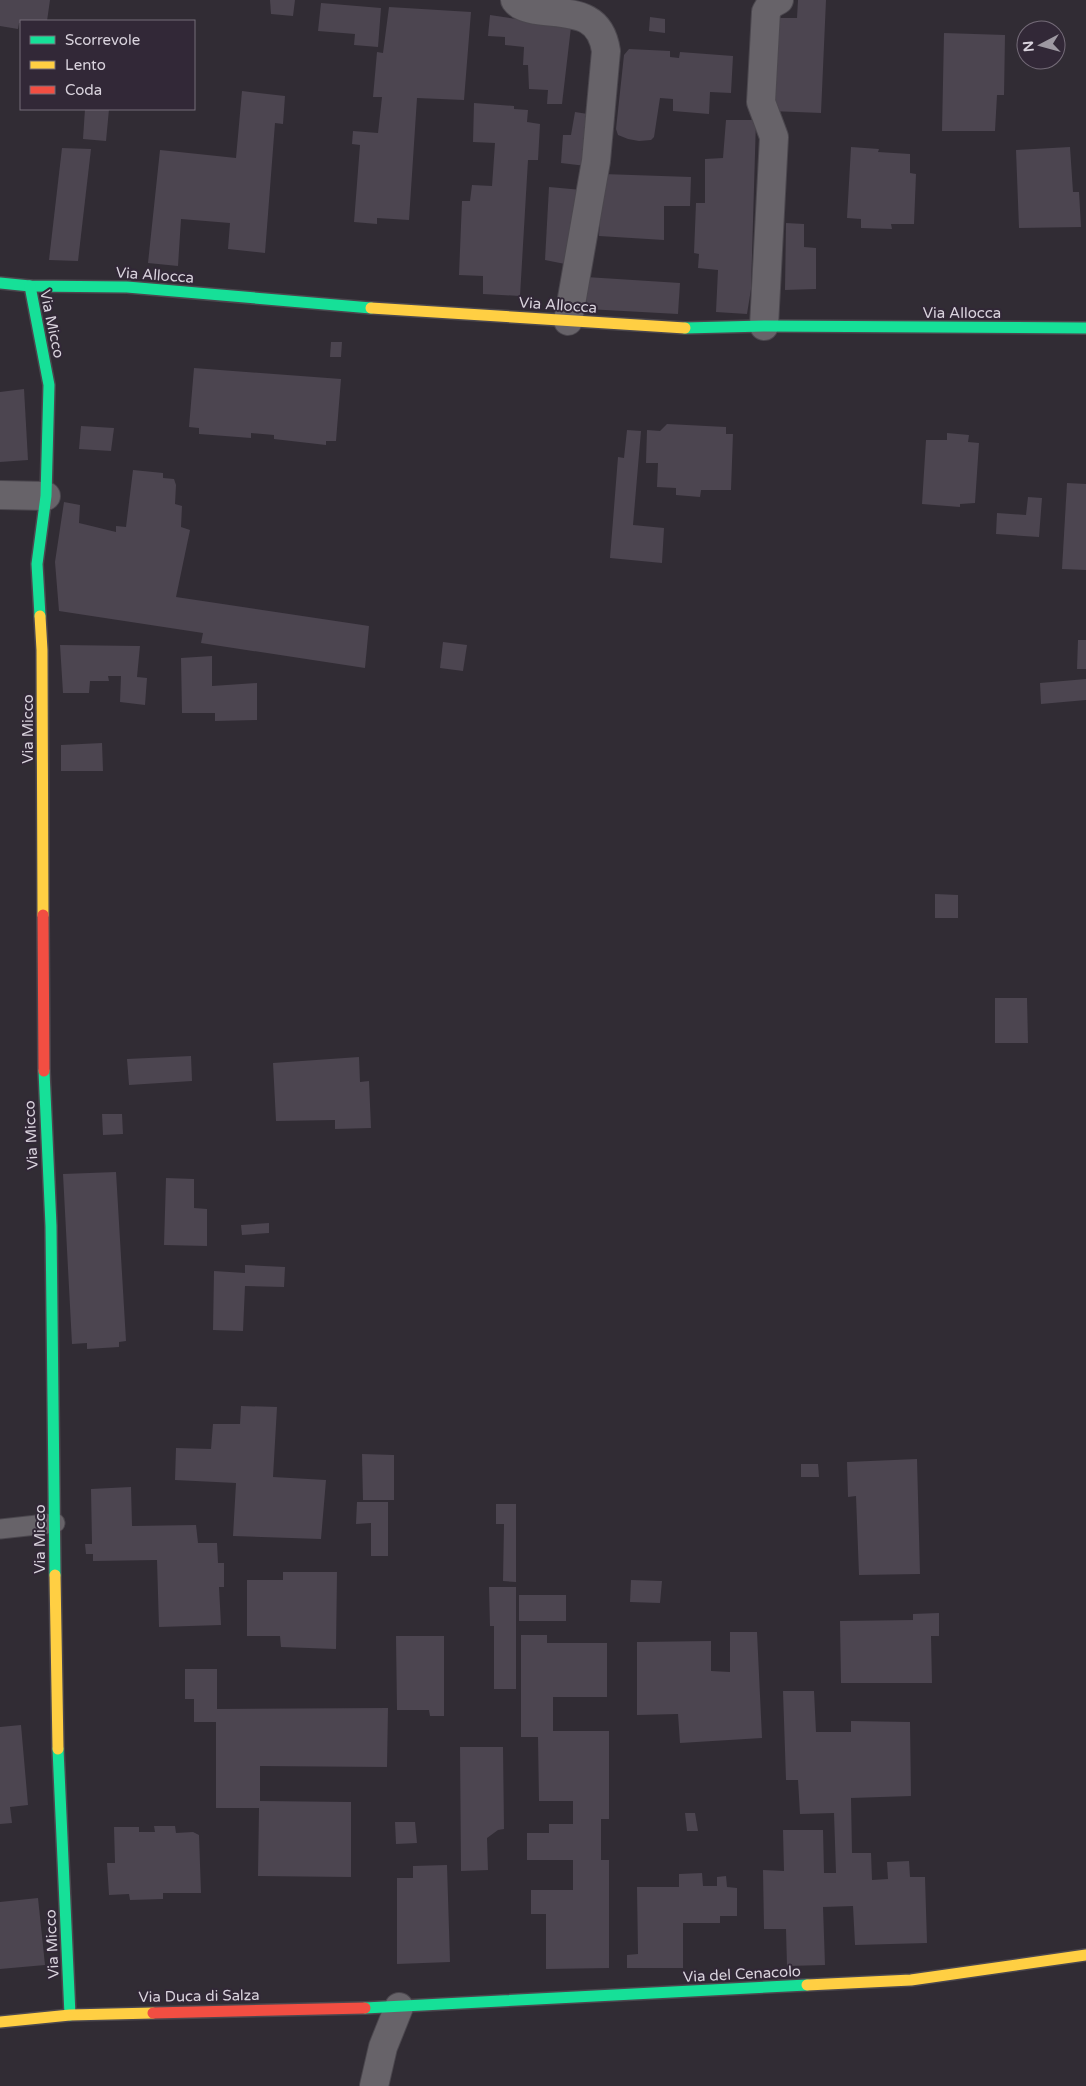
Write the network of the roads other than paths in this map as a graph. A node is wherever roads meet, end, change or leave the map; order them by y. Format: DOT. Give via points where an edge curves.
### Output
graph roads {
  1 [pos="515,0"];
  2 [pos="779,0"];
  3 [pos="0,283"];
  4 [pos="30,286"];
  5 [pos="568,321"];
  6 [pos="764,326"];
  7 [pos="1086,328"];
  8 [pos="0,495"];
  9 [pos="46,496"];
  10 [pos="55,1523"];
  11 [pos="0,1529"];
  12 [pos="1086,1955"];
  13 [pos="398,2007"];
  14 [pos="70,2014"];
  15 [pos="0,2022"];
  16 [pos="374,2086"];
  1 -- 5 [label="street" via="528,9 587,18 598,26 604,37 606,51 596,161"];
  2 -- 6 [label="street" via="766,12 761,102 774,137"];
  3 -- 4 [label="street, Via Micco"];
  4 -- 5 [label="street, Via Allocca" via="127,287"];
  4 -- 9 [label="street, Via Micco" via="48,385"];
  5 -- 6 [label="street, Via Allocca" via="676,328"];
  6 -- 7 [label="street, Via Allocca"];
  8 -- 9 [label="street"];
  9 -- 10 [label="street, Via Micco" via="37,564 42,650 44,1093 51,1226"];
  10 -- 11 [label="lane"];
  10 -- 14 [label="street, Via Micco" via="56,1701"];
  12 -- 13 [label="street, Via del Cenacolo" via="911,1980"];
  13 -- 14 [label="street, Via Duca di Salza"];
  13 -- 16 [label="street" via="383,2047"];
  14 -- 15 [label="street, Via Duca di Salza"];
}
